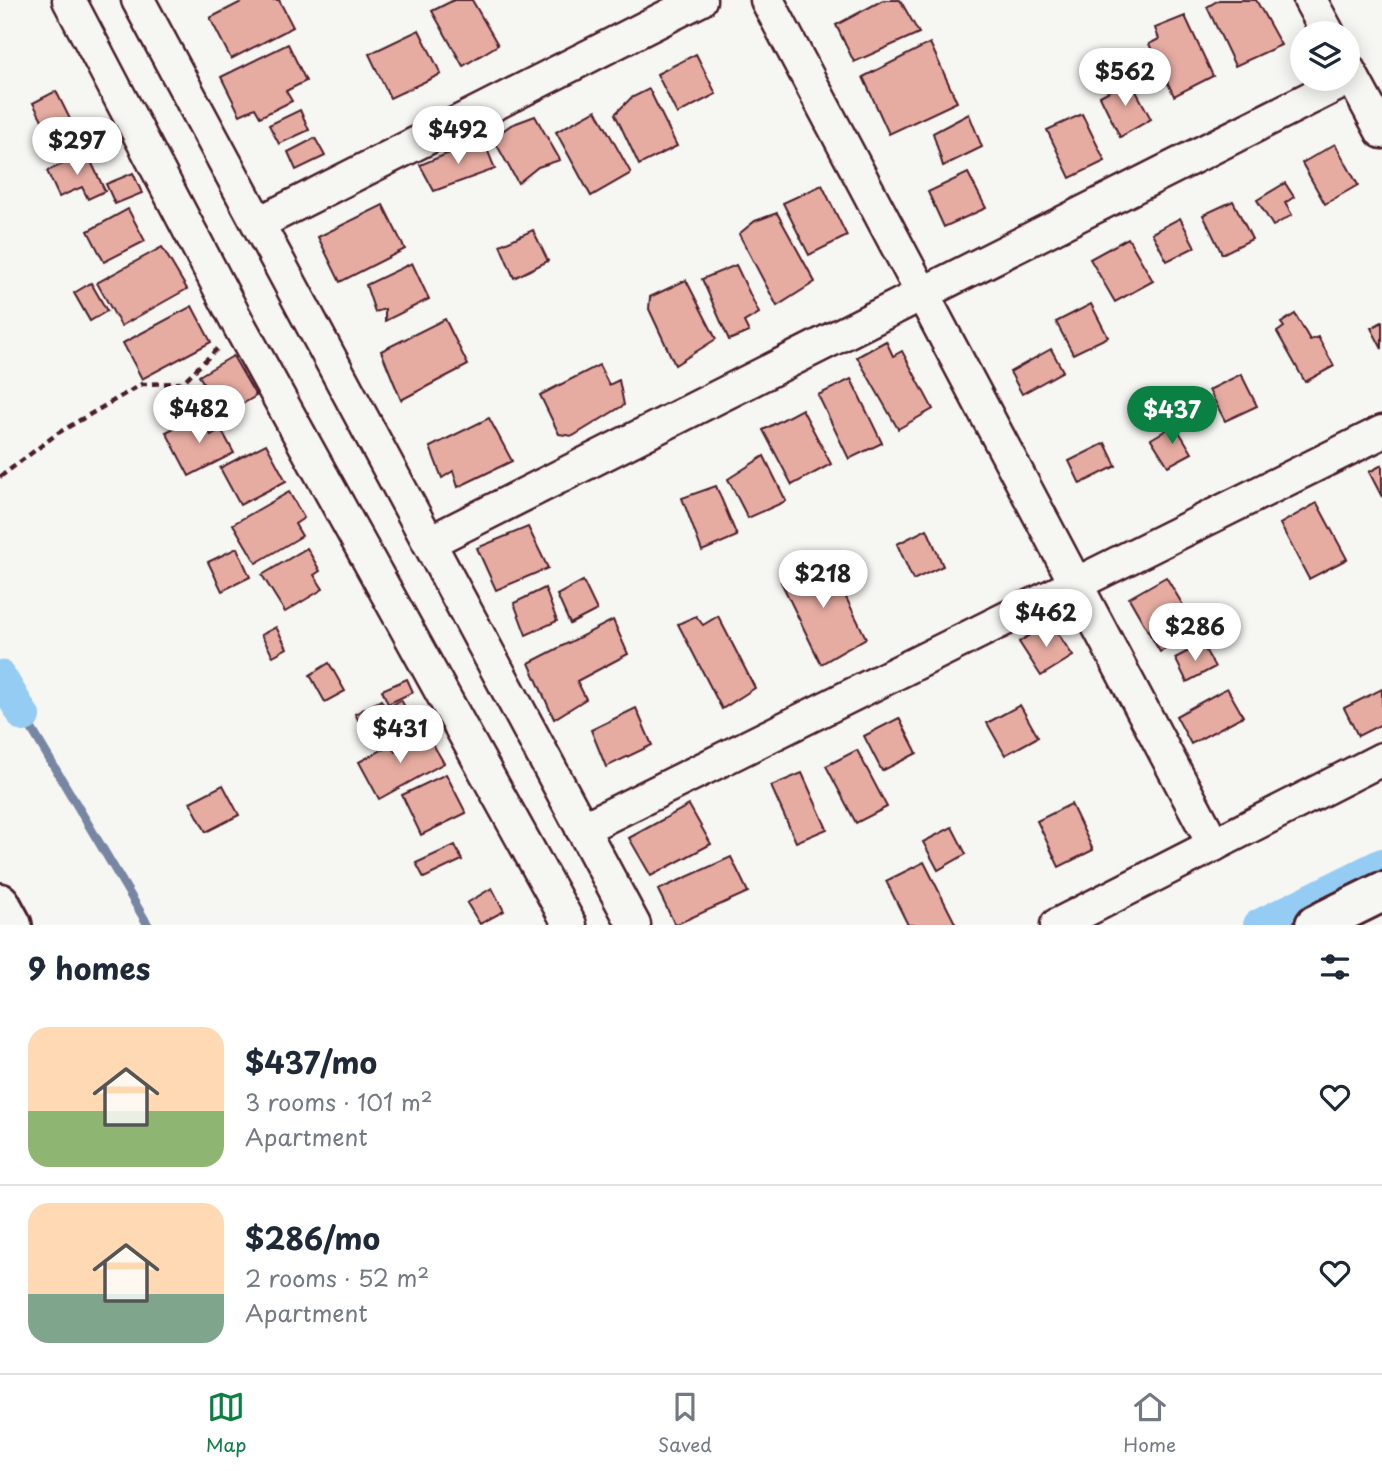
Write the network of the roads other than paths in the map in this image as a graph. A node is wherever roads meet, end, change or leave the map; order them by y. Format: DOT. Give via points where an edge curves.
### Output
graph roads {
  1 [pos="69,0"];
  2 [pos="138,0"];
  3 [pos="700,0"];
  4 [pos="767,0"];
  5 [pos="1310,0"];
  6 [pos="1321,21"];
  7 [pos="1315,91"];
  8 [pos="1360,91"];
  9 [pos="1382,132"];
  10 [pos="259,223"];
  11 [pos="923,294"];
  12 [pos="1382,432"];
  13 [pos="430,542"];
  14 [pos="1076,584"];
  15 [pos="1382,759"];
  16 [pos="582,829"];
  17 [pos="1214,845"];
  18 [pos="1378,894"];
  19 [pos="0,903"];
  20 [pos="1321,923"];
  21 [pos="12,925"];
  22 [pos="570,925"];
  23 [pos="634,925"];
  24 [pos="1057,925"];
  1 -- 22 [label="street" via="240,327"];
  2 -- 10 [label="street"];
  3 -- 10 [label="street"];
  4 -- 11 [label="street"];
  5 -- 6 [label="street"];
  7 -- 11 [label="street"];
  8 -- 9 [label="street"];
  10 -- 13 [label="street"];
  11 -- 13 [label="street"];
  11 -- 14 [label="street"];
  12 -- 14 [label="street"];
  13 -- 16 [label="street"];
  14 -- 16 [label="street"];
  14 -- 17 [label="street"];
  15 -- 17 [label="street"];
  16 -- 23 [label="street"];
  17 -- 24 [label="street"];
  18 -- 20 [label="street"];
  19 -- 21 [label="street"];
}
